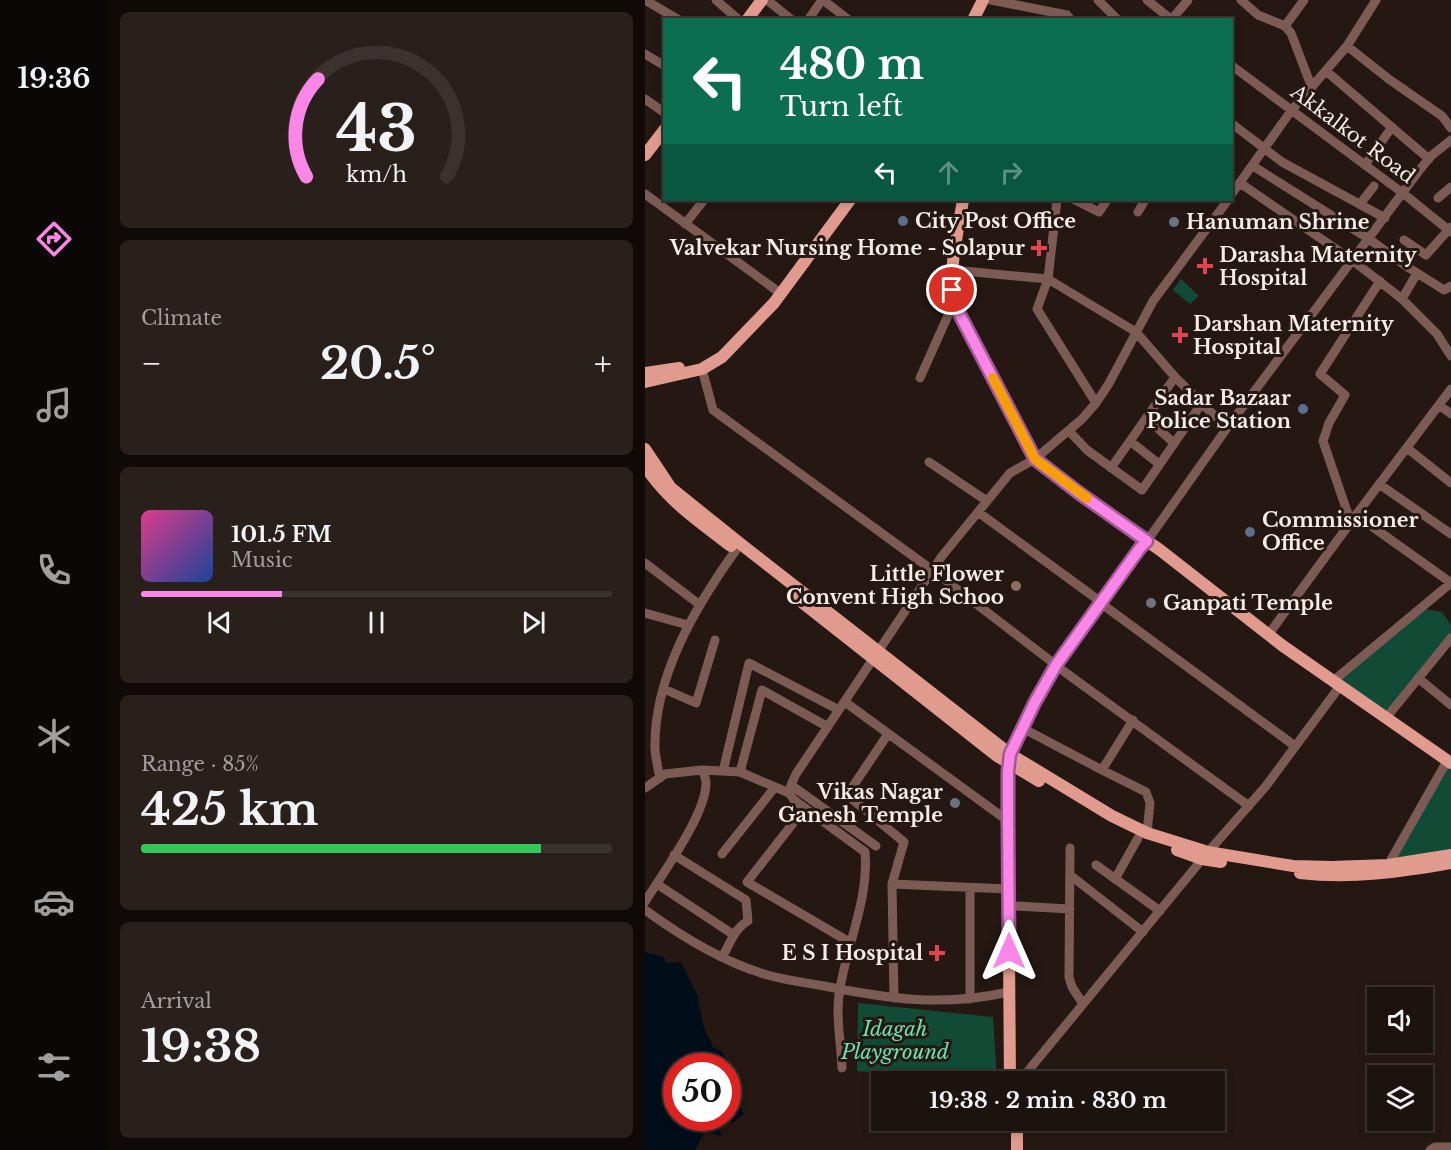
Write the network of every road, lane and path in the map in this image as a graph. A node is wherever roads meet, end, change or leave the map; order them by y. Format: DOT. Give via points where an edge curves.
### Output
graph roads {
  1 [pos="645,0"];
  2 [pos="716,0"];
  3 [pos="765,0"];
  4 [pos="822,0"];
  5 [pos="972,0"];
  6 [pos="983,0"];
  7 [pos="991,0"];
  8 [pos="1098,0"];
  9 [pos="1147,0"];
  10 [pos="1188,0"];
  11 [pos="1241,0"];
  12 [pos="1304,0"];
  13 [pos="1376,0"];
  14 [pos="1032,4"];
  15 [pos="676,18"];
  16 [pos="737,18"];
  17 [pos="749,18"];
  18 [pos="789,18"];
  19 [pos="809,18"];
  20 [pos="846,18"];
  21 [pos="967,18"];
  22 [pos="974,18"];
  23 [pos="981,18"];
  24 [pos="1069,18"];
  25 [pos="1116,18"];
  26 [pos="1171,18"];
  27 [pos="1173,18"];
  28 [pos="1285,26"];
  29 [pos="1347,46"];
  30 [pos="645,54"];
  31 [pos="663,65"];
  32 [pos="1233,67"];
  33 [pos="1326,71"];
  34 [pos="1312,88"];
  35 [pos="645,99"];
  36 [pos="1291,111"];
  37 [pos="663,112"];
  38 [pos="1233,125"];
  39 [pos="1392,127"];
  40 [pos="1451,128"];
  41 [pos="663,132"];
  42 [pos="1451,140"];
  43 [pos="1264,149"];
  44 [pos="645,155"];
  45 [pos="1429,159"];
  46 [pos="1365,165"];
  47 [pos="1253,166"];
  48 [pos="1240,183"];
  49 [pos="1374,186"];
  50 [pos="1451,187"];
  51 [pos="1233,192"];
  52 [pos="645,194"];
  53 [pos="1404,194"];
  54 [pos="1439,198"];
  55 [pos="703,201"];
  56 [pos="841,201"];
  57 [pos="849,201"];
  58 [pos="963,201"];
  59 [pos="1057,201"];
  60 [pos="1077,201"];
  61 [pos="1106,201"];
  62 [pos="1144,201"];
  63 [pos="1227,201"];
  64 [pos="1360,204"];
  65 [pos="1138,212"];
  66 [pos="1385,218"];
  67 [pos="685,224"];
  68 [pos="1450,230"];
  69 [pos="1369,239"];
  70 [pos="1404,240"];
  71 [pos="1416,249"];
  72 [pos="1352,260"];
  73 [pos="1406,266"];
  74 [pos="953,270"];
  75 [pos="1417,273"];
  76 [pos="1048,279"];
  77 [pos="1380,281"];
  78 [pos="1451,286"];
  79 [pos="776,290"];
  80 [pos="1402,299"];
  81 [pos="954,302"];
  82 [pos="1136,332"];
  83 [pos="1451,334"];
  84 [pos="1443,344"];
  85 [pos="1451,356"];
  86 [pos="702,369"];
  87 [pos="645,373"];
  88 [pos="1175,377"];
  89 [pos="919,378"];
  90 [pos="645,381"];
  91 [pos="1451,389"];
  92 [pos="1096,403"];
  93 [pos="1202,404"];
  94 [pos="1439,405"];
  95 [pos="1451,414"];
  96 [pos="1146,418"];
  97 [pos="1227,428"];
  98 [pos="1069,431"];
  99 [pos="1130,441"];
  100 [pos="1174,443"];
  101 [pos="1407,448"];
  102 [pos="645,449"];
  103 [pos="1035,459"];
  104 [pos="929,462"];
  105 [pos="1159,464"];
  106 [pos="645,466"];
  107 [pos="1111,468"];
  108 [pos="1451,483"];
  109 [pos="1379,484"];
  110 [pos="987,501"];
  111 [pos="978,512"];
  112 [pos="1353,519"];
  113 [pos="1451,534"];
  114 [pos="1147,541"];
  115 [pos="736,550"];
  116 [pos="645,563"];
  117 [pos="932,570"];
  118 [pos="1450,583"];
  119 [pos="1103,604"];
  120 [pos="700,605"];
  121 [pos="645,613"];
  122 [pos="688,625"];
  123 [pos="1268,634"];
  124 [pos="715,640"];
  125 [pos="1450,642"];
  126 [pos="876,654"];
  127 [pos="1059,667"];
  128 [pos="1418,678"];
  129 [pos="1337,683"];
  130 [pos="664,689"];
  131 [pos="1451,705"];
  132 [pos="842,706"];
  133 [pos="1386,718"];
  134 [pos="1133,720"];
  135 [pos="828,726"];
  136 [pos="1028,731"];
  137 [pos="888,734"];
  138 [pos="1295,747"];
  139 [pos="1013,761"];
  140 [pos="1449,762"];
  141 [pos="702,770"];
  142 [pos="1102,770"];
  143 [pos="723,771"];
  144 [pos="740,772"];
  145 [pos="660,778"];
  146 [pos="775,787"];
  147 [pos="645,788"];
  148 [pos="790,789"];
  149 [pos="1249,806"];
  150 [pos="805,808"];
  151 [pos="1008,821"];
  152 [pos="1142,835"];
  153 [pos="876,846"];
  154 [pos="1070,848"];
  155 [pos="722,854"];
  156 [pos="674,855"];
  157 [pos="1205,855"];
  158 [pos="1451,855"];
  159 [pos="1451,863"];
  160 [pos="1096,865"];
  161 [pos="1388,865"];
  162 [pos="1070,875"];
  163 [pos="1115,879"];
  164 [pos="657,884"];
  165 [pos="892,884"];
  166 [pos="970,889"];
  167 [pos="1008,889"];
  168 [pos="645,902"];
  169 [pos="1014,906"];
  170 [pos="1070,909"];
  171 [pos="645,910"];
  172 [pos="1160,911"];
  173 [pos="1143,932"];
  174 [pos="734,935"];
  175 [pos="851,943"];
  176 [pos="723,956"];
  177 [pos="840,989"];
  178 [pos="1009,992"];
  179 [pos="894,998"];
  180 [pos="970,999"];
  181 [pos="1083,1004"];
  182 [pos="842,1068"];
  183 [pos="1010,1071"];
  184 [pos="1018,1071"];
  185 [pos="1027,1071"];
  186 [pos="1010,1131"];
  187 [pos="1017,1131"];
  188 [pos="1451,1147"];
  189 [pos="1433,1149"];
  190 [pos="1010,1150"];
  191 [pos="1017,1150"];
  1 -- 15 [label="street"];
  2 -- 16 [label="street"];
  3 -- 17 [label="main road"];
  3 -- 18 [label="street"];
  4 -- 19 [label="street"];
  4 -- 20 [label="street"];
  5 -- 21 [label="main road"];
  6 -- 22 [label="main road"];
  6 -- 23 [label="main road"];
  7 -- 14 [label="street"];
  8 -- 25 [label="street"];
  9 -- 26 [label="street"];
  10 -- 27 [label="street"];
  11 -- 28 [label="street" via="1258,15"];
  12 -- 28 [label="street"];
  13 -- 29 [label="street"];
  14 -- 24 [label="street"];
  28 -- 34 [label="street"];
  29 -- 33 [label="street"];
  29 -- 40 [label="street" via="1442,116"];
  30 -- 31 [label="street"];
  32 -- 36 [label="street, Akkalkot Road"];
  33 -- 34 [label="street"];
  33 -- 39 [label="street"];
  34 -- 36 [label="street"];
  35 -- 37 [label="street"];
  36 -- 43 [label="street"];
  36 -- 46 [label="street, Akkalkot Road"];
  38 -- 43 [label="street"];
  39 -- 45 [label="street"];
  39 -- 46 [label="street"];
  41 -- 44 [label="main road"];
  42 -- 45 [label="street"];
  43 -- 47 [label="street"];
  43 -- 64 [label="street"];
  45 -- 53 [label="street"];
  46 -- 53 [label="street, Akkalkot Road"];
  47 -- 48 [label="street"];
  47 -- 69 [label="street"];
  48 -- 51 [label="street"];
  48 -- 72 [label="street"];
  49 -- 64 [label="street"];
  50 -- 54 [label="street"];
  52 -- 67 [label="street"];
  53 -- 66 [label="street"];
  53 -- 68 [label="street, Akkalkot Road"];
  55 -- 67 [label="street"];
  56 -- 79 [label="main road"];
  57 -- 86 [label="main road" via="774,303 722,357"];
  58 -- 74 [label="main road"];
  59 -- 76 [label="street"];
  60 -- 61 [label="street" via="1099,212"];
  62 -- 65 [label="street"];
  63 -- 82 [label="street" via="1153,301"];
  64 -- 66 [label="street"];
  66 -- 69 [label="street"];
  67 -- 79 [label="street"];
  68 -- 71 [label="street" via="1426,255"];
  69 -- 72 [label="street"];
  69 -- 73 [label="street"];
  70 -- 71 [label="street"];
  71 -- 73 [label="street"];
  72 -- 77 [label="street"];
  72 -- 97 [label="street"];
  73 -- 75 [label="street"];
  74 -- 76 [label="street"];
  74 -- 81 [label="main road"];
  75 -- 78 [label="street" via="1444,290"];
  75 -- 80 [label="street"];
  76 -- 82 [label="street"];
  76 -- 92 [label="street" via="1037,309"];
  77 -- 80 [label="street"];
  77 -- 112 [label="street" via="1320,374 1345,395 1323,441"];
  79 -- 87 [label="main road" via="714,355 688,367"];
  80 -- 84 [label="street"];
  81 -- 89 [label="street"];
  81 -- 103 [label="main road"];
  82 -- 88 [label="street"];
  82 -- 92 [label="street"];
  83 -- 84 [label="street"];
  84 -- 85 [label="street"];
  86 -- 90 [label="main road"];
  86 -- 117 [label="street" via="713,411"];
  88 -- 93 [label="street"];
  88 -- 96 [label="street"];
  91 -- 94 [label="street"];
  92 -- 98 [label="street"];
  93 -- 97 [label="street"];
  93 -- 100 [label="street"];
  94 -- 95 [label="street"];
  94 -- 101 [label="street"];
  96 -- 99 [label="street"];
  96 -- 100 [label="street"];
  97 -- 114 [label="street"];
  98 -- 103 [label="street"];
  98 -- 107 [label="street"];
  99 -- 105 [label="street"];
  99 -- 107 [label="street"];
  100 -- 105 [label="street"];
  101 -- 108 [label="street"];
  101 -- 109 [label="street"];
  102 -- 126 [label="main road" via="671,489"];
  103 -- 110 [label="street" via="1010,473"];
  103 -- 114 [label="main road"];
  104 -- 110 [label="street"];
  105 -- 107 [label="street" via="1141,490"];
  106 -- 115 [label="main road" via="679,507"];
  109 -- 112 [label="street"];
  109 -- 113 [label="street"];
  110 -- 111 [label="street"];
  111 -- 117 [label="street"];
  111 -- 119 [label="street"];
  112 -- 118 [label="street"];
  112 -- 123 [label="street"];
  114 -- 119 [label="main road" via="1145,553"];
  114 -- 123 [label="main road"];
  115 -- 120 [label="street"];
  115 -- 126 [label="main road"];
  116 -- 120 [label="street"];
  117 -- 126 [label="street"];
  117 -- 127 [label="street"];
  118 -- 129 [label="street"];
  119 -- 127 [label="main road"];
  119 -- 138 [label="street"];
  120 -- 122 [label="street"];
  121 -- 122 [label="street"];
  122 -- 130 [label="street"];
  123 -- 129 [label="main road"];
  124 -- 130 [label="street" via="696,703"];
  125 -- 128 [label="street"];
  126 -- 132 [label="street"];
  126 -- 139 [label="main road"];
  127 -- 134 [label="street"];
  127 -- 136 [label="main road"];
  127 -- 139 [label="main road" via="1034,705"];
  128 -- 131 [label="street"];
  128 -- 133 [label="street"];
  129 -- 133 [label="main road"];
  129 -- 138 [label="street"];
  130 -- 145 [label="street" via="655,751"];
  132 -- 135 [label="street"];
  132 -- 137 [label="street"];
  132 -- 143 [label="street" via="749,663"];
  133 -- 140 [label="main road"];
  134 -- 142 [label="street"];
  134 -- 149 [label="street"];
  135 -- 144 [label="street" via="762,690"];
  135 -- 148 [label="street"];
  136 -- 139 [label="main road"];
  136 -- 142 [label="street"];
  137 -- 151 [label="street"];
  137 -- 165 [label="street" via="847,795 904,842"];
  138 -- 149 [label="street"];
  139 -- 151 [label="main road"];
  139 -- 152 [label="main road"];
  139 -- 169 [label="main road"];
  140 -- 161 [label="street"];
  141 -- 143 [label="street"];
  141 -- 145 [label="street"];
  141 -- 156 [label="street" via="707,781 703,799"];
  142 -- 152 [label="street" via="1146,792 1150,803"];
  143 -- 144 [label="street"];
  144 -- 146 [label="street"];
  145 -- 147 [label="street"];
  146 -- 148 [label="street"];
  146 -- 155 [label="street"];
  148 -- 150 [label="street" via="794,800"];
  148 -- 153 [label="street"];
  149 -- 157 [label="street"];
  150 -- 175 [label="street" via="865,852 864,883"];
  150 -- 175 [label="street" via="747,882"];
  151 -- 167 [label="main road"];
  152 -- 157 [label="main road"];
  152 -- 163 [label="street"];
  154 -- 162 [label="street"];
  156 -- 164 [label="street"];
  156 -- 174 [label="street" via="745,900 748,921"];
  157 -- 159 [label="main road" via="1327,876 1401,872"];
  157 -- 161 [label="main road" via="1293,866"];
  157 -- 172 [label="street"];
  158 -- 161 [label="main road"];
  160 -- 163 [label="street"];
  162 -- 170 [label="street"];
  162 -- 173 [label="street"];
  163 -- 172 [label="street"];
  164 -- 168 [label="street"];
  164 -- 174 [label="street"];
  165 -- 166 [label="street"];
  165 -- 179 [label="street"];
  166 -- 167 [label="street"];
  166 -- 180 [label="street"];
  167 -- 178 [label="main road"];
  169 -- 170 [label="street"];
  169 -- 184 [label="main road"];
  170 -- 181 [label="street" via="1069,977"];
  171 -- 176 [label="street"];
  172 -- 173 [label="street"];
  173 -- 181 [label="street"];
  174 -- 176 [label="street"];
  175 -- 177 [label="street"];
  176 -- 177 [label="street" via="762,974"];
  177 -- 179 [label="street"];
  177 -- 182 [label="street"];
  178 -- 180 [label="street"];
  178 -- 183 [label="main road"];
  179 -- 180 [label="street"];
  181 -- 185 [label="street"];
  186 -- 190 [label="main road"];
  187 -- 191 [label="main road"];
  188 -- 189 [label="street"];
}
